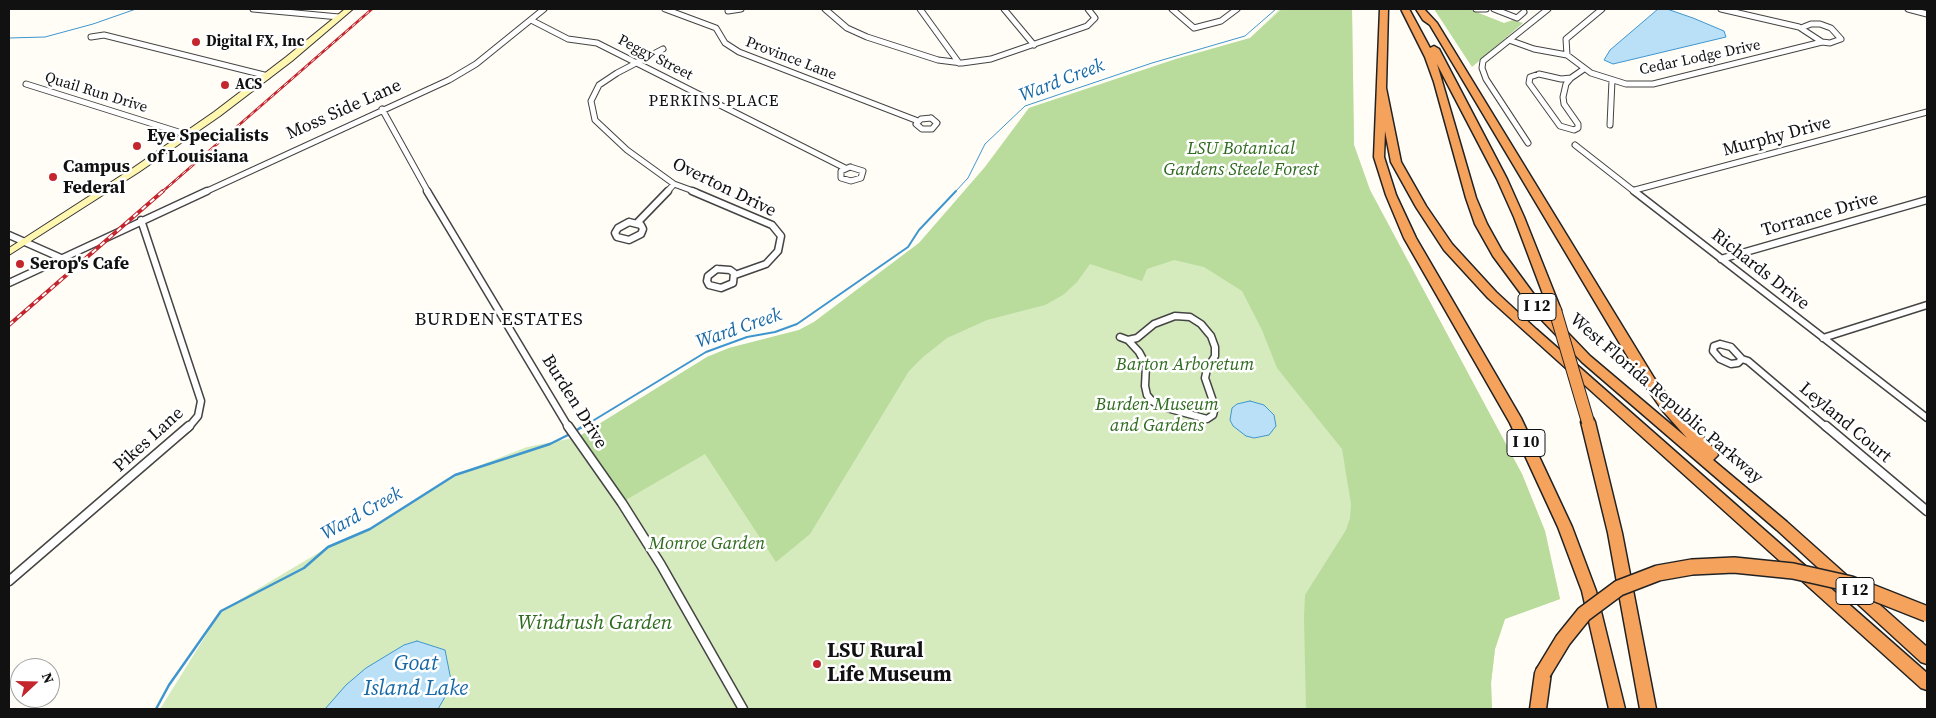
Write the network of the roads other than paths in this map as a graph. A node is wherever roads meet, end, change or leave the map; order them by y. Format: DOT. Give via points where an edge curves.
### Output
graph roads {
  1 [pos="253,9"];
  2 [pos="316,9"];
  3 [pos="349,9"];
  4 [pos="544,9"];
  5 [pos="665,9"];
  6 [pos="741,9"];
  7 [pos="825,9"];
  8 [pos="920,9"];
  9 [pos="1004,9"];
  10 [pos="1088,9"];
  11 [pos="1172,9"];
  12 [pos="1237,9"];
  13 [pos="1405,9"];
  14 [pos="1409,9"];
  15 [pos="1476,9"];
  16 [pos="1486,9"];
  17 [pos="1494,9"];
  18 [pos="1515,9"];
  19 [pos="1548,9"];
  20 [pos="1602,9"];
  21 [pos="1721,9"];
  22 [pos="1908,9"];
  23 [pos="274,10"];
  24 [pos="728,11"];
  25 [pos="1385,12"];
  26 [pos="1423,13"];
  27 [pos="1927,14"];
  28 [pos="308,15"];
  29 [pos="339,17"];
  30 [pos="531,20"];
  31 [pos="1802,28"];
  32 [pos="91,37"];
  33 [pos="1509,40"];
  34 [pos="1822,42"];
  35 [pos="1034,45"];
  36 [pos="663,49"];
  37 [pos="1567,55"];
  38 [pos="639,63"];
  39 [pos="959,63"];
  40 [pos="1584,69"];
  41 [pos="268,76"];
  42 [pos="1570,78"];
  43 [pos="1612,80"];
  44 [pos="26,84"];
  45 [pos="1381,86"];
  46 [pos="382,109"];
  47 [pos="1927,112"];
  48 [pos="918,121"];
  49 [pos="1610,125"];
  50 [pos="188,134"];
  51 [pos="1528,142"];
  52 [pos="1575,145"];
  53 [pos="845,168"];
  54 [pos="1502,179"];
  55 [pos="674,184"];
  56 [pos="1635,190"];
  57 [pos="1927,200"];
  58 [pos="141,220"];
  59 [pos="637,223"];
  60 [pos="9,235"];
  61 [pos="25,241"];
  62 [pos="9,252"];
  63 [pos="61,258"];
  64 [pos="1721,259"];
  65 [pos="735,275"];
  66 [pos="9,283"];
  67 [pos="1927,305"];
  68 [pos="1120,337"];
  69 [pos="1823,338"];
  70 [pos="1128,340"];
  71 [pos="1742,359"];
  72 [pos="1927,418"];
  73 [pos="1927,511"];
  74 [pos="1782,526"];
  75 [pos="9,581"];
  76 [pos="1927,614"];
  77 [pos="1927,657"];
  78 [pos="1927,683"];
  79 [pos="742,709"];
  80 [pos="1538,709"];
  81 [pos="1617,709"];
  82 [pos="1648,709"];
  1 -- 23 [label="street"];
  2 -- 28 [label="street"];
  3 -- 29 [label="main road"];
  4 -- 30 [label="street, Moss Side Lane"];
  5 -- 48 [label="street, Province Lane" via="716,28 725,43 739,52"];
  6 -- 24 [label="street"];
  7 -- 39 [label="street" via="847,28 867,37 938,60"];
  8 -- 39 [label="street"];
  9 -- 35 [label="street"];
  10 -- 35 [label="street" via="1095,18 1087,26"];
  11 -- 12 [label="street" via="1194,28 1221,21"];
  13 -- 74 [label="highway, West Florida Republic Parkway / I 12" via="1439,82 1481,224 1515,280 1586,359"];
  14 -- 54 [label="highway" via="1460,97"];
  15 -- 16 [label="street"];
  17 -- 18 [label="street" via="1517,18 1524,12"];
  19 -- 33 [label="street"];
  20 -- 37 [label="street" via="1566,39"];
  21 -- 31 [label="street"];
  22 -- 27 [label="street"];
  23 -- 28 [label="street"];
  25 -- 45 [label="highway, I 10"];
  26 -- 54 [label="highway" via="1499,161"];
  26 -- 74 [label="highway" via="1433,23 1649,381 1702,446"];
  28 -- 29 [label="street"];
  29 -- 41 [label="main road"];
  30 -- 38 [label="street, Peggy Street" via="568,39 597,43"];
  30 -- 46 [label="street, Moss Side Lane" via="476,64 450,80"];
  31 -- 34 [label="street"];
  31 -- 34 [label="street, Cedar Lodge Drive" via="1820,24 1831,28 1841,38 1830,43"];
  32 -- 41 [label="street" via="104,35"];
  33 -- 37 [label="street" via="1534,50"];
  33 -- 51 [label="street" via="1483,61 1482,68"];
  34 -- 43 [label="street, Cedar Lodge Drive" via="1654,84 1626,84"];
  35 -- 39 [label="street" via="992,60"];
  36 -- 38 [label="street, Overton Drive"];
  37 -- 40 [label="street, Cedar Lodge Drive"];
  38 -- 53 [label="street, Peggy Street"];
  38 -- 55 [label="street, Overton Drive" via="599,85 591,101 595,120 627,150"];
  40 -- 42 [label="street"];
  40 -- 43 [label="street, Cedar Lodge Drive"];
  41 -- 50 [label="main road"];
  42 -- 42 [label="street" via="1539,74 1530,77 1529,83 1560,126 1574,130 1578,124 1564,104 1563,97"];
  43 -- 49 [label="street"];
  44 -- 50 [label="street, Quail Run Drive"];
  45 -- 78 [label="highway" via="1396,162 1420,208 1466,268 1532,332"];
  45 -- 81 [label="highway, I 10" via="1379,157 1391,195 1410,238 1516,422 1565,527 1589,591"];
  46 -- 58 [label="street, Moss Side Lane"];
  46 -- 79 [label="street, Burden Drive" via="440,214 566,423 661,565"];
  47 -- 56 [label="street, Murphy Drive"];
  50 -- 61 [label="main road"];
  52 -- 56 [label="street, Richards Drive"];
  54 -- 82 [label="highway, bridge" via="1555,310 1588,422 1617,543"];
  55 -- 59 [label="street"];
  55 -- 65 [label="street, Overton Drive" via="772,225 781,236 778,251 766,264"];
  56 -- 64 [label="street, Richards Drive"];
  57 -- 64 [label="street, Torrance Drive"];
  58 -- 63 [label="street, Moss Side Lane"];
  58 -- 75 [label="street, Pikes Lane" via="201,401 198,416 184,433"];
  60 -- 61 [label="street"];
  61 -- 62 [label="main road"];
  61 -- 63 [label="street"];
  63 -- 66 [label="street, Moss Side Lane"];
  64 -- 69 [label="street, Richards Drive"];
  67 -- 69 [label="street"];
  68 -- 70 [label="street"];
  69 -- 72 [label="street, Richards Drive"];
  70 -- 70 [label="street" via="1146,365 1145,386 1152,401 1201,418 1213,415 1215,407 1206,378 1215,347 1201,324 1183,316 1168,318 1154,324 1137,338"];
  71 -- 73 [label="street, Leyland Court"];
  74 -- 77 [label="highway, West Florida Republic Parkway / I 12"];
  76 -- 80 [label="highway, bridge" via="1852,584 1794,571 1734,565 1692,567 1658,574 1619,588 1584,614 1543,673"];
}
